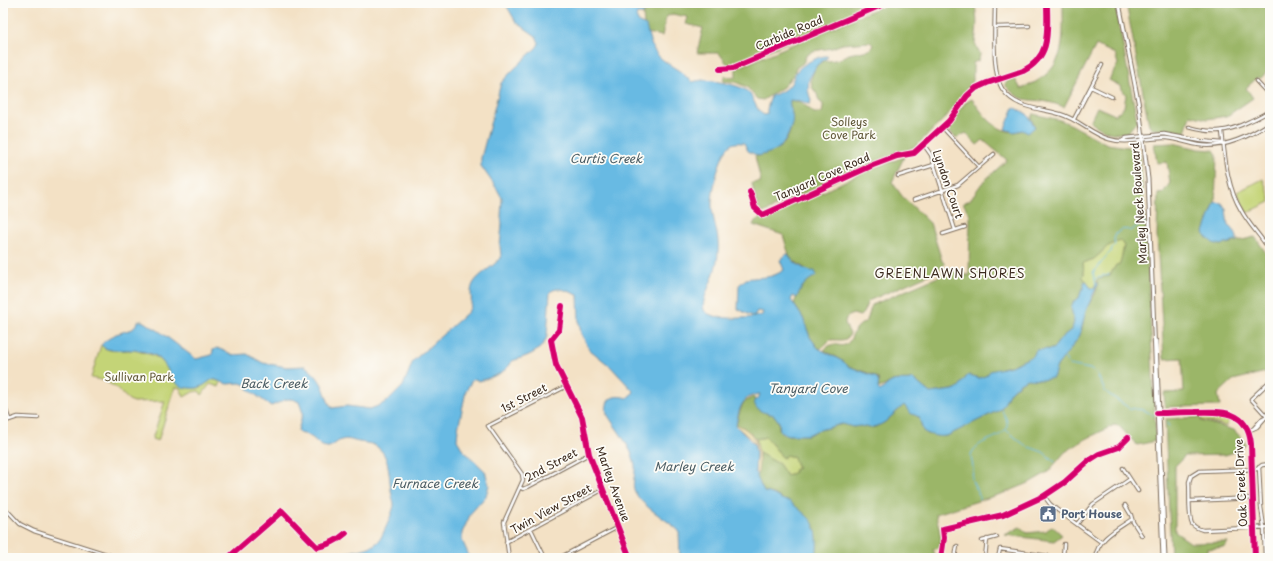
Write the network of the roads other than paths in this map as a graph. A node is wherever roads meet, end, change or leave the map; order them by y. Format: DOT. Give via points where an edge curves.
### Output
graph roads {
  1 [pos="886,3"];
  2 [pos="994,3"];
  3 [pos="1047,3"];
  4 [pos="1120,3"];
  5 [pos="1029,26"];
  6 [pos="995,27"];
  7 [pos="1102,65"];
  8 [pos="720,69"];
  9 [pos="998,80"];
  10 [pos="1256,81"];
  11 [pos="1091,87"];
  12 [pos="1270,96"];
  13 [pos="1112,98"];
  14 [pos="1270,110"];
  15 [pos="1074,119"];
  16 [pos="1270,123"];
  17 [pos="942,127"];
  18 [pos="1189,127"];
  19 [pos="1222,131"];
  20 [pos="1144,136"];
  21 [pos="1144,140"];
  22 [pos="1122,141"];
  23 [pos="1223,143"];
  24 [pos="924,145"];
  25 [pos="994,154"];
  26 [pos="934,165"];
  27 [pos="979,167"];
  28 [pos="898,176"];
  29 [pos="942,191"];
  30 [pos="750,192"];
  31 [pos="914,200"];
  32 [pos="965,226"];
  33 [pos="955,230"];
  34 [pos="943,234"];
  35 [pos="1270,251"];
  36 [pos="562,306"];
  37 [pos="1270,381"];
  38 [pos="566,386"];
  39 [pos="3,402"];
  40 [pos="1158,413"];
  41 [pos="1266,417"];
  42 [pos="38,418"];
  43 [pos="9,419"];
  44 [pos="1270,420"];
  45 [pos="3,422"];
  46 [pos="1248,431"];
  47 [pos="1128,438"];
  48 [pos="589,454"];
  49 [pos="1270,464"];
  50 [pos="1123,468"];
  51 [pos="1259,468"];
  52 [pos="1252,469"];
  53 [pos="1130,479"];
  54 [pos="521,488"];
  55 [pos="602,490"];
  56 [pos="1138,491"];
  57 [pos="1044,496"];
  58 [pos="1253,498"];
  59 [pos="1190,501"];
  60 [pos="1125,505"];
  61 [pos="3,506"];
  62 [pos="1132,519"];
  63 [pos="1077,524"];
  64 [pos="618,527"];
  65 [pos="1264,527"];
  66 [pos="1270,527"];
  67 [pos="1254,528"];
  68 [pos="531,530"];
  69 [pos="346,533"];
  70 [pos="1142,536"];
  71 [pos="997,537"];
  72 [pos="987,539"];
  73 [pos="982,540"];
  74 [pos="506,542"];
  75 [pos="1101,542"];
  76 [pos="1064,544"];
  77 [pos="957,546"];
  78 [pos="119,558"];
  79 [pos="228,558"];
  80 [pos="509,558"];
  81 [pos="546,558"];
  82 [pos="559,558"];
  83 [pos="630,558"];
  84 [pos="942,558"];
  85 [pos="955,558"];
  86 [pos="984,558"];
  87 [pos="998,558"];
  88 [pos="1062,558"];
  89 [pos="1095,558"];
  90 [pos="1164,558"];
  91 [pos="1255,558"];
  92 [pos="1266,558"];
  1 -- 8 [label="street, Carbide Road" via="733,68"];
  2 -- 6 [label="street"];
  3 -- 9 [label="street" via="1048,35 1042,54 1029,68"];
  4 -- 20 [label="main road, Marley Neck Boulevard"];
  5 -- 6 [label="street"];
  6 -- 9 [label="street"];
  7 -- 11 [label="street"];
  9 -- 15 [label="street" via="1006,94 1018,103"];
  9 -- 17 [label="street" via="971,91"];
  10 -- 12 [label="street"];
  11 -- 13 [label="street"];
  11 -- 15 [label="street"];
  14 -- 19 [label="street" via="1244,124"];
  15 -- 22 [label="street" via="1101,136"];
  16 -- 23 [label="street" via="1248,136"];
  17 -- 24 [label="street"];
  17 -- 27 [label="street"];
  18 -- 19 [label="street" via="1208,132"];
  19 -- 23 [label="street"];
  20 -- 21 [label="main road, Marley Neck Boulevard"];
  20 -- 22 [label="street" via="1126,138"];
  20 -- 23 [label="street" via="1171,134"];
  21 -- 22 [label="street"];
  21 -- 23 [label="street" via="1166,138 1208,146"];
  21 -- 40 [label="main road, Marley Neck Boulevard"];
  23 -- 35 [label="street" via="1236,201"];
  24 -- 26 [label="street, Lyndon Court"];
  24 -- 30 [label="street, Tanyard Cove Road" via="912,154 873,165 763,215 755,208"];
  25 -- 27 [label="street"];
  26 -- 28 [label="street"];
  26 -- 29 [label="street, Lyndon Court"];
  27 -- 29 [label="street" via="963,182"];
  29 -- 31 [label="street"];
  29 -- 33 [label="street, Lyndon Court"];
  32 -- 33 [label="street, Lyndon Court"];
  33 -- 34 [label="street, Lyndon Court"];
  36 -- 38 [label="street, Marley Avenue" via="559,330 551,340 556,365"];
  37 -- 41 [label="street" via="1251,399"];
  38 -- 48 [label="street, Marley Avenue" via="582,417"];
  38 -- 54 [label="street, 1st Street" via="489,425 522,474"];
  39 -- 43 [label="street"];
  40 -- 46 [label="street, Oak Creek Drive" via="1224,412 1239,420"];
  40 -- 90 [label="main road, Marley Neck Boulevard"];
  41 -- 44 [label="street"];
  41 -- 46 [label="street" via="1257,427"];
  42 -- 43 [label="street"];
  43 -- 45 [label="street"];
  46 -- 52 [label="street, Oak Creek Drive"];
  47 -- 57 [label="street" via="1119,447 1095,456 1059,487"];
  48 -- 54 [label="street, 2nd Street" via="528,487"];
  48 -- 55 [label="street, Marley Avenue"];
  49 -- 51 [label="street"];
  50 -- 53 [label="street"];
  51 -- 52 [label="street"];
  51 -- 65 [label="street"];
  52 -- 58 [label="street, Oak Creek Drive"];
  52 -- 59 [label="street" via="1196,472 1190,479"];
  53 -- 56 [label="street"];
  53 -- 63 [label="street" via="1093,504"];
  54 -- 74 [label="street" via="504,522"];
  55 -- 64 [label="street, Marley Avenue"];
  55 -- 68 [label="street, Twin View Street"];
  57 -- 63 [label="street" via="1050,504"];
  57 -- 84 [label="street" via="1003,515 943,529"];
  58 -- 59 [label="street"];
  58 -- 67 [label="street, Oak Creek Drive"];
  59 -- 67 [label="street" via="1191,521 1198,529"];
  60 -- 62 [label="street"];
  61 -- 78 [label="street" via="20,524 34,531"];
  62 -- 70 [label="street"];
  62 -- 75 [label="street"];
  63 -- 75 [label="street"];
  64 -- 82 [label="street"];
  64 -- 83 [label="street, Marley Avenue"];
  65 -- 66 [label="street"];
  65 -- 67 [label="street"];
  65 -- 92 [label="street"];
  67 -- 91 [label="street, Oak Creek Drive"];
  68 -- 74 [label="street, Twin View Street"];
  68 -- 81 [label="street"];
  69 -- 79 [label="street" via="337,541 317,547 282,511"];
  71 -- 72 [label="street"];
  72 -- 73 [label="street"];
  72 -- 86 [label="street"];
  74 -- 80 [label="street"];
  75 -- 89 [label="street"];
  76 -- 88 [label="street"];
  77 -- 85 [label="street"];
  87 -- 88 [label="street" via="1000,548"];
}
